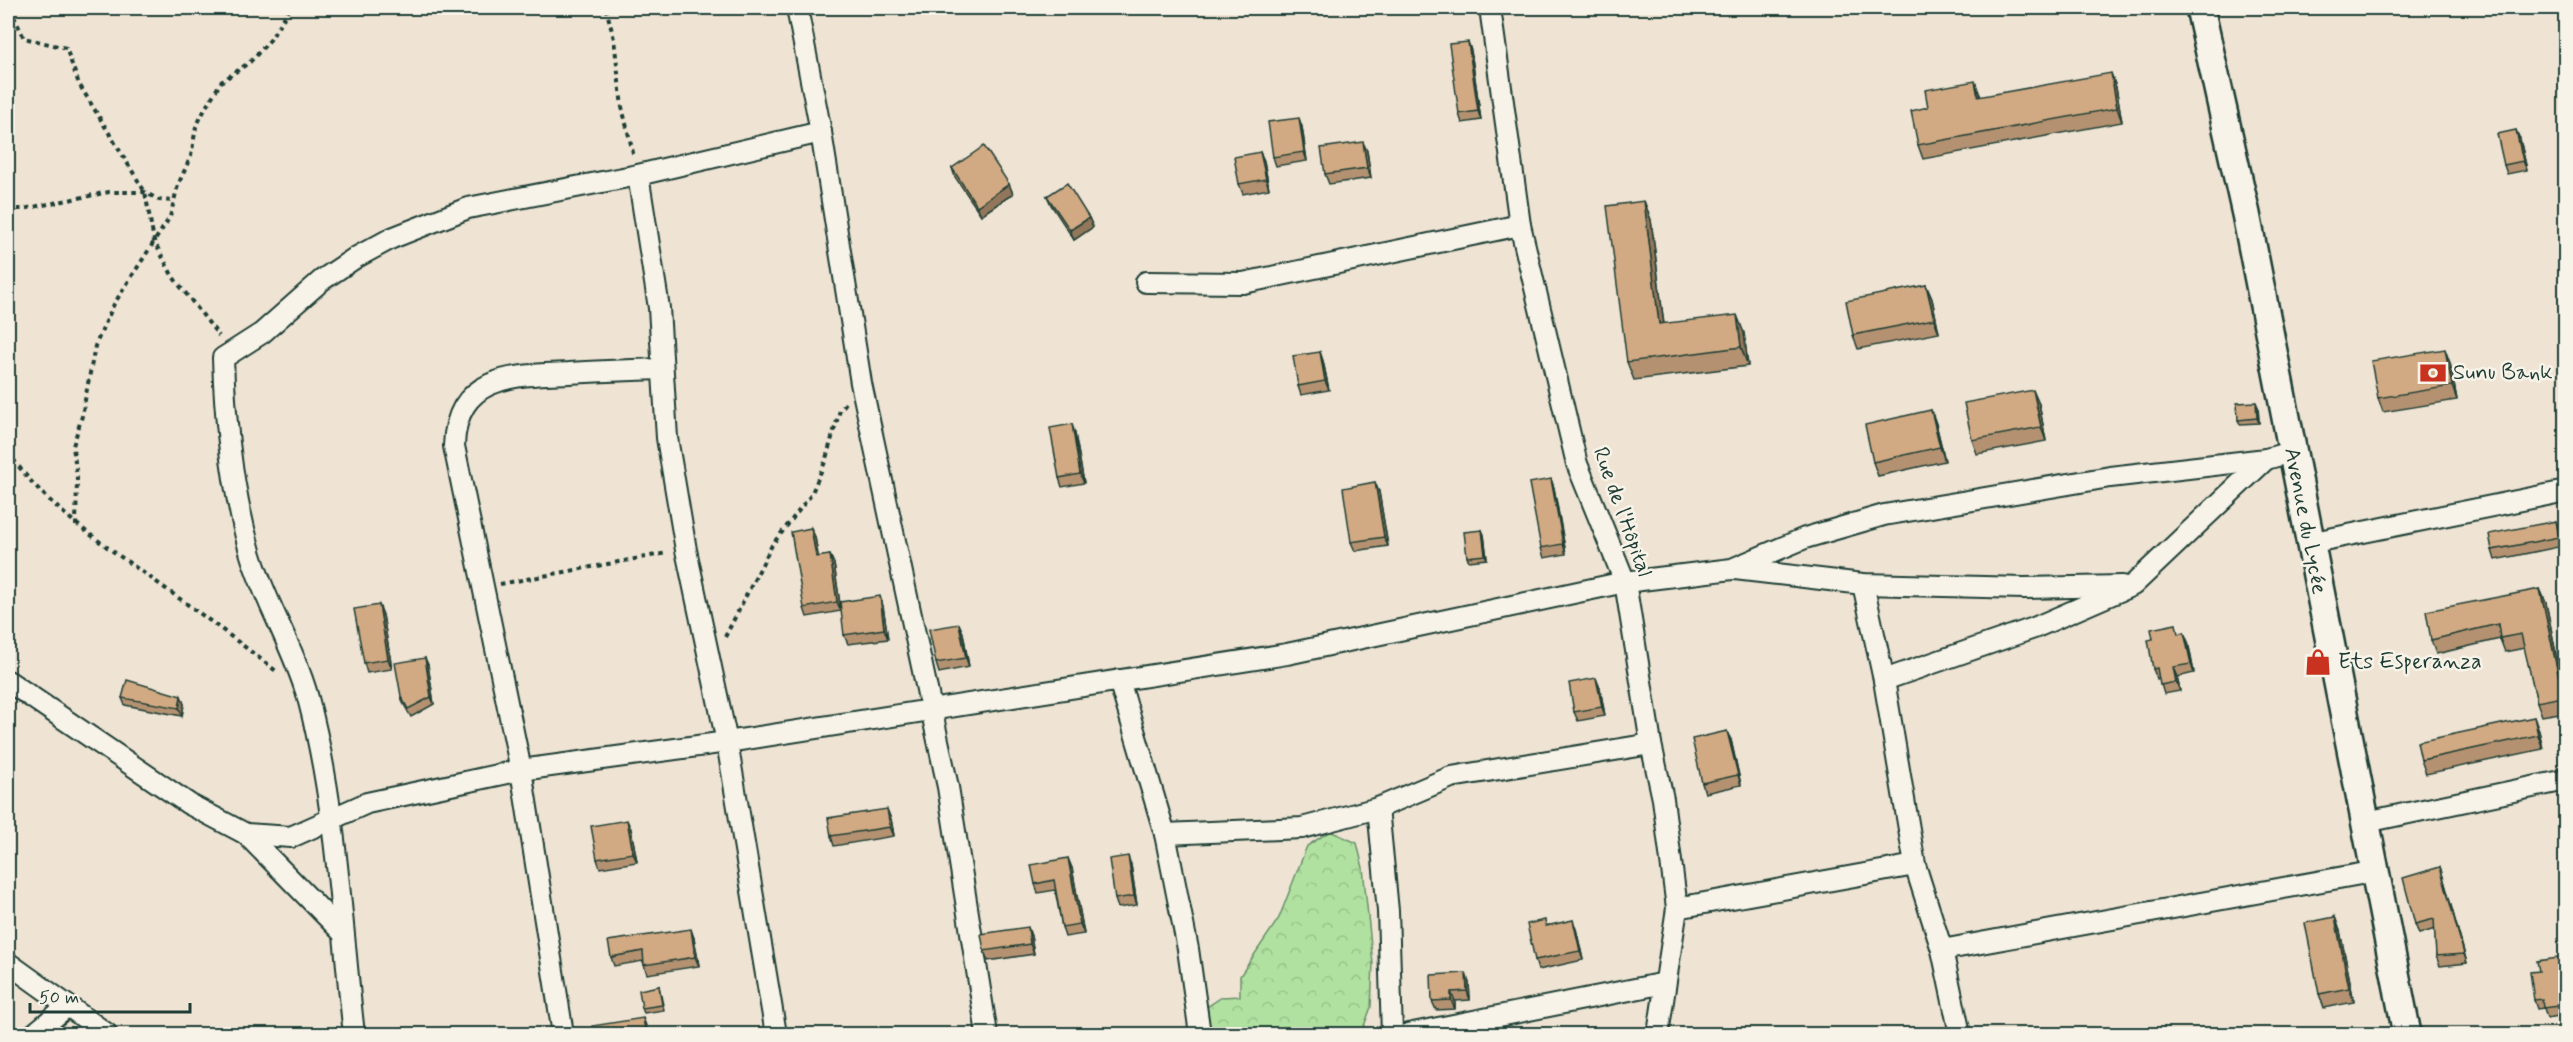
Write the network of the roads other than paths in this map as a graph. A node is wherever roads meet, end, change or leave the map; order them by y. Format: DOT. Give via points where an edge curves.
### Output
graph roads {
  1 [pos="797,8"];
  2 [pos="1490,8"];
  3 [pos="2200,8"];
  4 [pos="821,132"];
  5 [pos="638,175"];
  6 [pos="1520,225"];
  7 [pos="1146,282"];
  8 [pos="662,369"];
  9 [pos="2291,452"];
  10 [pos="2266,459"];
  11 [pos="2565,491"];
  12 [pos="2309,543"];
  13 [pos="1732,569"];
  14 [pos="1625,582"];
  15 [pos="1863,584"];
  16 [pos="2133,585"];
  17 [pos="1119,680"];
  18 [pos="1884,680"];
  19 [pos="8,681"];
  20 [pos="933,709"];
  21 [pos="727,742"];
  22 [pos="1651,744"];
  23 [pos="521,770"];
  24 [pos="2565,780"];
  25 [pos="1378,808"];
  26 [pos="330,818"];
  27 [pos="2366,822"];
  28 [pos="246,834"];
  29 [pos="1165,834"];
  30 [pos="1915,865"];
  31 [pos="2377,871"];
  32 [pos="1677,908"];
  33 [pos="342,932"];
  34 [pos="1942,950"];
  35 [pos="8,963"];
  36 [pos="1665,983"];
  37 [pos="66,1007"];
  38 [pos="34,1035"];
  39 [pos="108,1035"];
  40 [pos="354,1035"];
  41 [pos="564,1035"];
  42 [pos="776,1035"];
  43 [pos="987,1035"];
  44 [pos="1200,1035"];
  45 [pos="1392,1035"];
  46 [pos="1408,1035"];
  47 [pos="1658,1035"];
  48 [pos="1960,1035"];
  49 [pos="2407,1035"];
  1 -- 4 [label="street"];
  2 -- 6 [label="street, Rue de l'Hôpital"];
  3 -- 9 [label="main road, Avenue du Lycée" via="2246,214"];
  4 -- 5 [label="street"];
  4 -- 20 [label="street" via="861,383"];
  5 -- 8 [label="street" via="656,273"];
  5 -- 26 [label="street" via="468,208 392,238 322,280 285,315 224,358 230,457 251,556 307,696"];
  6 -- 7 [label="street" via="1243,283"];
  6 -- 14 [label="street, Rue de l'Hôpital" via="1577,464"];
  8 -- 21 [label="street" via="667,438 686,550"];
  8 -- 23 [label="street" via="515,375 486,385 457,416 454,446"];
  9 -- 10 [label="street"];
  9 -- 12 [label="main road, Avenue du Lycée"];
  10 -- 13 [label="street" via="2110,477 1884,515 1805,538"];
  10 -- 16 [label="street"];
  11 -- 12 [label="street"];
  12 -- 27 [label="main road, Avenue du Lycée"];
  13 -- 14 [label="street"];
  13 -- 15 [label="street"];
  14 -- 17 [label="street" via="1287,654"];
  14 -- 22 [label="street, Rue de l'Hôpital"];
  15 -- 16 [label="street" via="2024,588"];
  15 -- 18 [label="street"];
  16 -- 18 [label="street" via="2034,628"];
  17 -- 20 [label="street"];
  17 -- 29 [label="street"];
  18 -- 30 [label="street"];
  19 -- 28 [label="street" via="120,760"];
  20 -- 21 [label="street"];
  20 -- 43 [label="street"];
  21 -- 23 [label="street"];
  21 -- 42 [label="street"];
  22 -- 25 [label="street" via="1451,777"];
  22 -- 32 [label="street, Rue de l'Hôpital" via="1663,799"];
  23 -- 26 [label="street" via="367,803"];
  23 -- 41 [label="street"];
  24 -- 27 [label="street"];
  25 -- 29 [label="street" via="1302,828"];
  25 -- 45 [label="street" via="1388,911"];
  26 -- 28 [label="street" via="291,837"];
  26 -- 33 [label="street"];
  27 -- 31 [label="main road, Avenue du Lycée"];
  28 -- 33 [label="street"];
  29 -- 44 [label="street"];
  30 -- 32 [label="street"];
  30 -- 34 [label="street"];
  31 -- 34 [label="street"];
  31 -- 49 [label="main road, Avenue du Lycée"];
  32 -- 36 [label="street, Rue de l'Hôpital"];
  33 -- 40 [label="street"];
  34 -- 48 [label="street"];
  35 -- 37 [label="street"];
  36 -- 46 [label="street"];
  36 -- 47 [label="street, Rue de l'Hôpital"];
  37 -- 38 [label="street"];
  37 -- 39 [label="street"];
}
